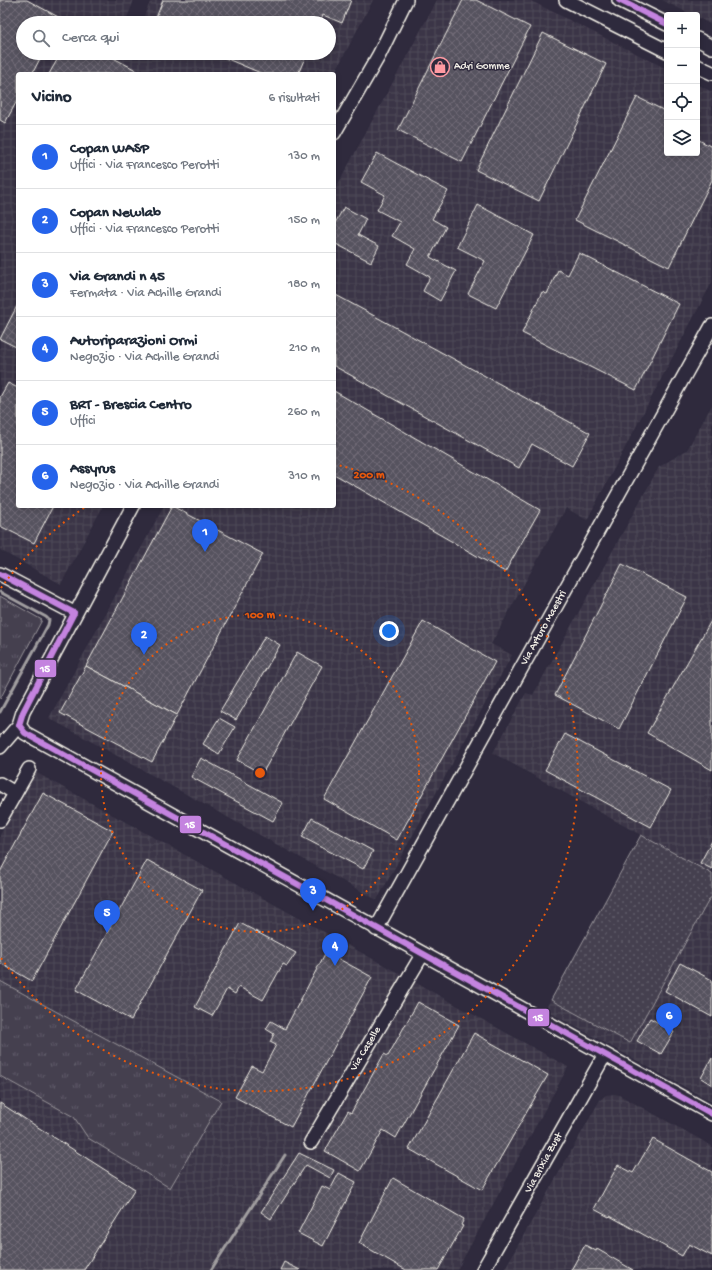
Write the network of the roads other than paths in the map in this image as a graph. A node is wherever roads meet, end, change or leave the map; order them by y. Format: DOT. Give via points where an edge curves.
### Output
graph roads {
  1 [pos="406,0"];
  2 [pos="566,0"];
  3 [pos="619,0"];
  4 [pos="664,22"];
  5 [pos="700,41"];
  6 [pos="712,47"];
  7 [pos="664,49"];
  8 [pos="700,67"];
  9 [pos="712,73"];
  10 [pos="336,129"];
  11 [pos="712,326"];
  12 [pos="132,508"];
  13 [pos="0,574"];
  14 [pos="74,613"];
  15 [pos="19,724"];
  16 [pos="0,747"];
  17 [pos="29,769"];
  18 [pos="0,784"];
  19 [pos="15,793"];
  20 [pos="0,820"];
  21 [pos="376,929"];
  22 [pos="422,955"];
  23 [pos="604,1056"];
  24 [pos="712,1114"];
  25 [pos="311,1142"];
  26 [pos="484,1270"];
  1 -- 10 [label="street"];
  2 -- 7 [label="street"];
  3 -- 4 [label="street"];
  5 -- 6 [label="street"];
  8 -- 9 [label="street"];
  11 -- 21 [label="street, Via Arturo Maestri"];
  12 -- 14 [label="street"];
  13 -- 14 [label="street"];
  14 -- 15 [label="street"];
  15 -- 16 [label="street"];
  15 -- 21 [label="street" via="24,733"];
  17 -- 19 [label="street"];
  18 -- 19 [label="street"];
  19 -- 20 [label="street"];
  21 -- 22 [label="street"];
  22 -- 23 [label="street"];
  22 -- 25 [label="street, Via Caselle"];
  23 -- 24 [label="street"];
  23 -- 26 [label="street, Via Brixia Zust"];
}
